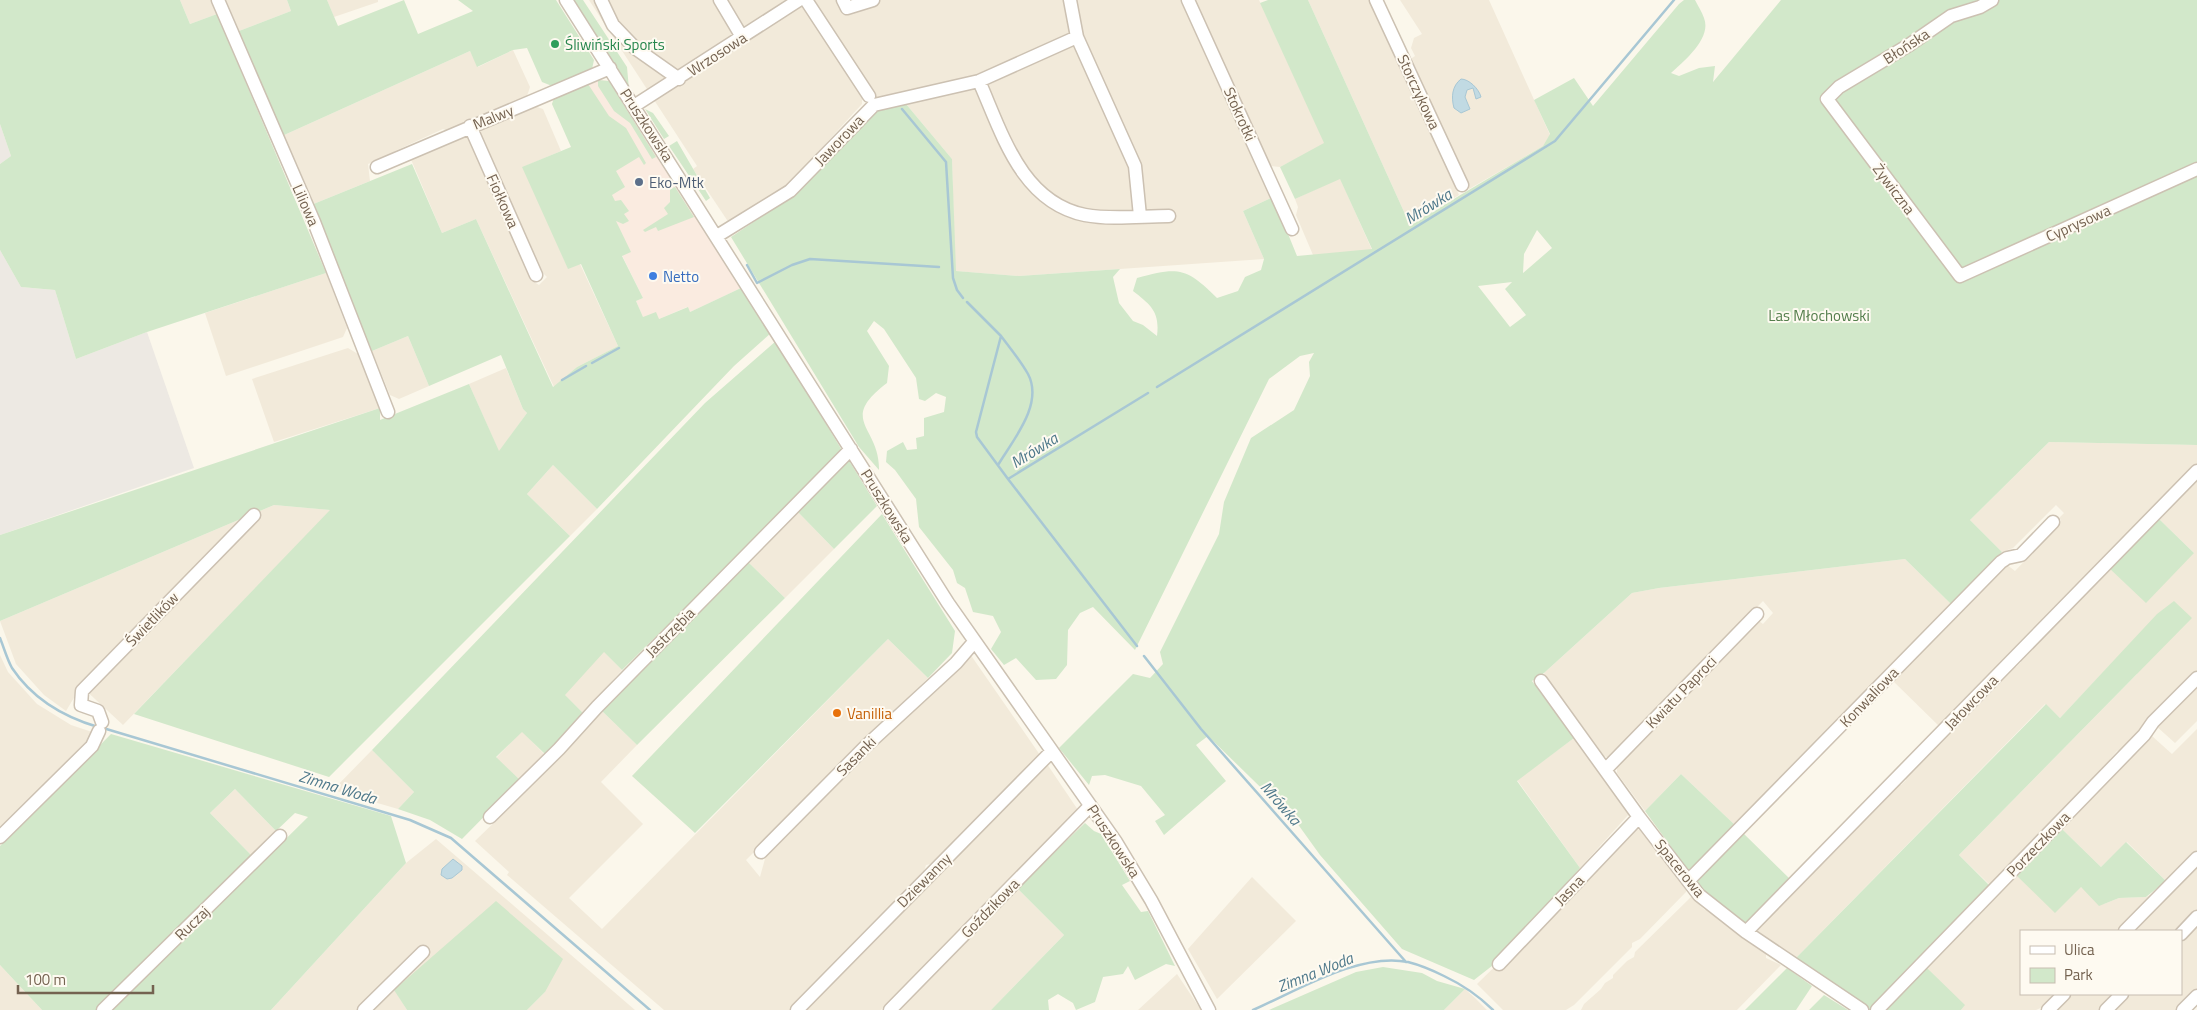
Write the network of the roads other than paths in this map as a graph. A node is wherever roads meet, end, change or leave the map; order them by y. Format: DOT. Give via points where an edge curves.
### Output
graph roads {
  1 [pos="218,0"];
  2 [pos="566,0"];
  3 [pos="601,0"];
  4 [pos="720,0"];
  5 [pos="799,0"];
  6 [pos="806,0"];
  7 [pos="873,0"];
  8 [pos="1070,0"];
  9 [pos="1188,0"];
  10 [pos="1376,0"];
  11 [pos="1992,0"];
  12 [pos="845,4"];
  13 [pos="742,37"];
  14 [pos="1077,37"];
  15 [pos="610,68"];
  16 [pos="679,79"];
  17 [pos="979,81"];
  18 [pos="869,96"];
  19 [pos="1828,101"];
  20 [pos="634,106"];
  21 [pos="470,126"];
  22 [pos="377,166"];
  23 [pos="2197,169"];
  24 [pos="1462,185"];
  25 [pos="1140,216"];
  26 [pos="1169,216"];
  27 [pos="1292,229"];
  28 [pos="717,236"];
  29 [pos="536,275"];
  30 [pos="1960,276"];
  31 [pos="388,412"];
  32 [pos="851,448"];
  33 [pos="2197,471"];
  34 [pos="254,515"];
  35 [pos="2053,522"];
  36 [pos="1756,614"];
  37 [pos="974,642"];
  38 [pos="2197,678"];
  39 [pos="1541,681"];
  40 [pos="1052,751"];
  41 [pos="1606,769"];
  42 [pos="1090,806"];
  43 [pos="1639,816"];
  44 [pos="490,817"];
  45 [pos="280,836"];
  46 [pos="0,837"];
  47 [pos="761,852"];
  48 [pos="2197,858"];
  49 [pos="1688,881"];
  50 [pos="2197,918"];
  51 [pos="2126,930"];
  52 [pos="1746,932"];
  53 [pos="2182,933"];
  54 [pos="423,952"];
  55 [pos="1499,964"];
  56 [pos="2063,995"];
  57 [pos="2121,995"];
  58 [pos="2197,996"];
  59 [pos="104,1010"];
  60 [pos="364,1010"];
  61 [pos="797,1010"];
  62 [pos="890,1010"];
  63 [pos="1209,1010"];
  64 [pos="1862,1010"];
  65 [pos="1877,1010"];
  66 [pos="2048,1010"];
  67 [pos="2106,1010"];
  68 [pos="2183,1010"];
  1 -- 31 [label="street, Liliowa" via="314,222"];
  2 -- 15 [label="street, Pruszkowska"];
  3 -- 16 [label="street" via="613,25 635,48"];
  4 -- 13 [label="street"];
  5 -- 13 [label="street, Wrzosowa"];
  6 -- 18 [label="street, Jaworowa"];
  7 -- 12 [label="street"];
  8 -- 14 [label="street"];
  9 -- 27 [label="street, Stokrotki"];
  10 -- 24 [label="street, Storczykowa"];
  11 -- 19 [label="street, Błońska" via="1951,16 1839,87 1828,96"];
  13 -- 16 [label="street, Wrzosowa"];
  14 -- 17 [label="street, Jaworowa"];
  14 -- 25 [label="street" via="1134,166"];
  15 -- 20 [label="street, Pruszkowska"];
  15 -- 21 [label="street, Malwy"];
  16 -- 20 [label="street, Wrzosowa"];
  17 -- 25 [label="street" via="1016,164 1037,190 1059,205 1085,215"];
  17 -- 28 [label="street, Jaworowa" via="874,105 790,191"];
  19 -- 30 [label="street, Żywiczna"];
  20 -- 28 [label="street, Pruszkowska"];
  21 -- 22 [label="street, Malwy"];
  21 -- 29 [label="street, Fiołkowa"];
  23 -- 30 [label="street, Cyprysowa"];
  25 -- 26 [label="street"];
  28 -- 32 [label="street, Pruszkowska"];
  32 -- 37 [label="street, Pruszkowska"];
  32 -- 44 [label="street, Jastrzębia"];
  33 -- 52 [label="street, Jałowcowa"];
  34 -- 46 [label="street, Świetlików" via="82,691 81,706 98,711 101,726 92,746"];
  35 -- 49 [label="street, Konwaliowa" via="2021,555 2001,562"];
  36 -- 41 [label="street, Kwiatu Paproci"];
  37 -- 40 [label="street, Pruszkowska"];
  37 -- 47 [label="street, Sasanki"];
  38 -- 65 [label="street, Porzeczkowa"];
  39 -- 41 [label="street, Spacerowa"];
  40 -- 42 [label="street, Pruszkowska"];
  40 -- 61 [label="street, Dziewanny"];
  41 -- 43 [label="street, Spacerowa"];
  42 -- 62 [label="street, Goździkowa"];
  42 -- 63 [label="street, Pruszkowska" via="1138,878"];
  43 -- 49 [label="street, Spacerowa"];
  43 -- 55 [label="street, Jasna"];
  45 -- 59 [label="street, Ruczaj"];
  48 -- 51 [label="street"];
  49 -- 52 [label="street, Spacerowa" via="1699,895"];
  50 -- 53 [label="street"];
  52 -- 64 [label="street, Spacerowa"];
  54 -- 60 [label="street"];
  56 -- 66 [label="street"];
  57 -- 67 [label="street"];
  58 -- 68 [label="street"];
}
